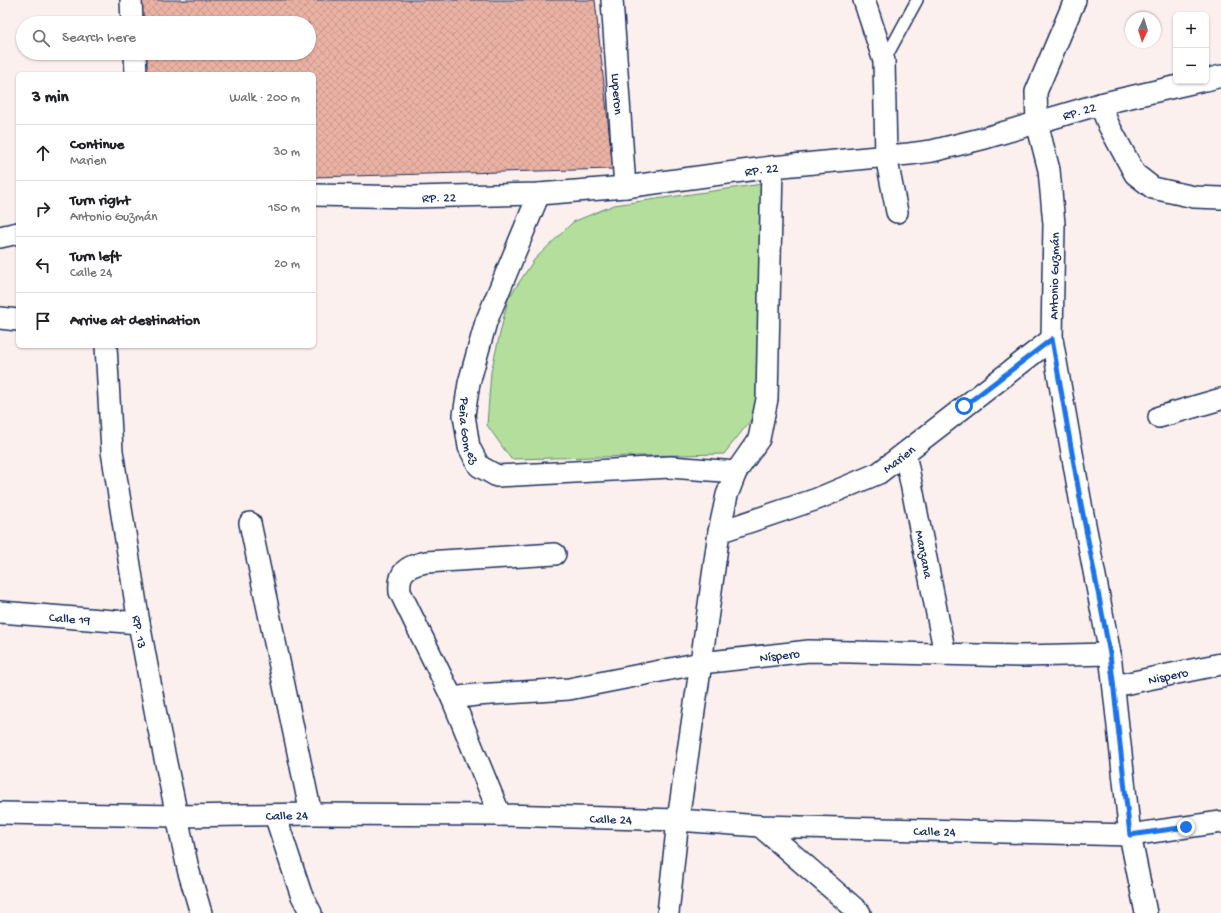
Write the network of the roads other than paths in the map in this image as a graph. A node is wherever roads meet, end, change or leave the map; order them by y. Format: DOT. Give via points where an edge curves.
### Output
graph roads {
  1 [pos="131,0"];
  2 [pos="612,0"];
  3 [pos="864,0"];
  4 [pos="917,0"];
  5 [pos="1075,0"];
  6 [pos="132,16"];
  7 [pos="135,60"];
  8 [pos="884,61"];
  9 [pos="136,72"];
  10 [pos="1221,76"];
  11 [pos="1209,79"];
  12 [pos="1187,84"];
  13 [pos="1100,104"];
  14 [pos="1037,122"];
  15 [pos="886,156"];
  16 [pos="772,167"];
  17 [pos="625,187"];
  18 [pos="539,194"];
  19 [pos="316,195"];
  20 [pos="1221,198"];
  21 [pos="897,212"];
  22 [pos="16,234"];
  23 [pos="0,237"];
  24 [pos="0,318"];
  25 [pos="16,320"];
  26 [pos="1052,339"];
  27 [pos="106,348"];
  28 [pos="1221,399"];
  29 [pos="1159,417"];
  30 [pos="905,453"];
  31 [pos="736,472"];
  32 [pos="250,523"];
  33 [pos="719,532"];
  34 [pos="555,554"];
  35 [pos="0,612"];
  36 [pos="139,623"];
  37 [pos="945,654"];
  38 [pos="1110,654"];
  39 [pos="701,663"];
  40 [pos="1221,664"];
  41 [pos="1114,686"];
  42 [pos="452,698"];
  43 [pos="0,813"];
  44 [pos="311,814"];
  45 [pos="275,815"];
  46 [pos="500,815"];
  47 [pos="177,816"];
  48 [pos="678,820"];
  49 [pos="1221,822"];
  50 [pos="760,826"];
  51 [pos="1130,835"];
  52 [pos="201,913"];
  53 [pos="310,913"];
  54 [pos="668,913"];
  55 [pos="860,913"];
  56 [pos="1146,913"];
  1 -- 6 [label="street"];
  2 -- 17 [label="street, Luperon"];
  3 -- 8 [label="street"];
  4 -- 8 [label="lane"];
  5 -- 14 [label="street, Antonio Guzmán" via="1036,92"];
  7 -- 9 [label="street"];
  8 -- 15 [label="street"];
  10 -- 11 [label="street"];
  12 -- 13 [label="street, RP. 22"];
  13 -- 14 [label="street, RP. 22"];
  13 -- 20 [label="street" via="1109,126 1136,174 1153,188 1194,197"];
  14 -- 15 [label="street, RP. 22" via="932,151"];
  14 -- 26 [label="street, Antonio Guzmán" via="1049,170 1054,224"];
  15 -- 16 [label="street, RP. 22"];
  15 -- 21 [label="street"];
  16 -- 17 [label="street, RP. 22"];
  16 -- 31 [label="street" via="767,399 760,439"];
  17 -- 18 [label="street, RP. 22"];
  18 -- 19 [label="street, RP. 22" via="414,197"];
  18 -- 31 [label="street, Peña Gomez" via="486,322 468,383 464,415 469,447 480,466 497,476 670,467"];
  22 -- 23 [label="street"];
  24 -- 25 [label="street"];
  26 -- 30 [label="street, Marien"];
  26 -- 38 [label="street, Antonio Guzmán"];
  27 -- 36 [label="street, RP. 13" via="112,451"];
  28 -- 29 [label="street"];
  30 -- 33 [label="street, Marien" via="879,472 824,496"];
  30 -- 37 [label="street, Manzana"];
  31 -- 33 [label="street"];
  32 -- 44 [label="street"];
  33 -- 39 [label="street"];
  34 -- 42 [label="street" via="426,562 404,571 399,582 400,592"];
  35 -- 36 [label="street, Calle 19"];
  36 -- 47 [label="street, RP. 13"];
  37 -- 38 [label="street, Níspero"];
  37 -- 39 [label="street, Níspero" via="809,651"];
  38 -- 41 [label="street, Antonio Guzmán"];
  39 -- 42 [label="street, Níspero" via="569,689"];
  39 -- 48 [label="street"];
  40 -- 41 [label="street, Nispero"];
  41 -- 51 [label="street, Antonio Guzmán"];
  42 -- 46 [label="street"];
  43 -- 47 [label="street, Calle 24"];
  44 -- 45 [label="street, Calle 24"];
  44 -- 46 [label="street, Calle 24"];
  45 -- 47 [label="street, Calle 24"];
  45 -- 53 [label="street" via="301,894"];
  46 -- 48 [label="street, Calle 24"];
  47 -- 52 [label="street, RP. 13" via="188,869"];
  48 -- 50 [label="street, Calle 24"];
  48 -- 54 [label="street"];
  49 -- 51 [label="street, Calle 24"];
  50 -- 51 [label="street, Calle 24"];
  50 -- 55 [label="street"];
  51 -- 56 [label="street, Antonio Guzmán"];
}
